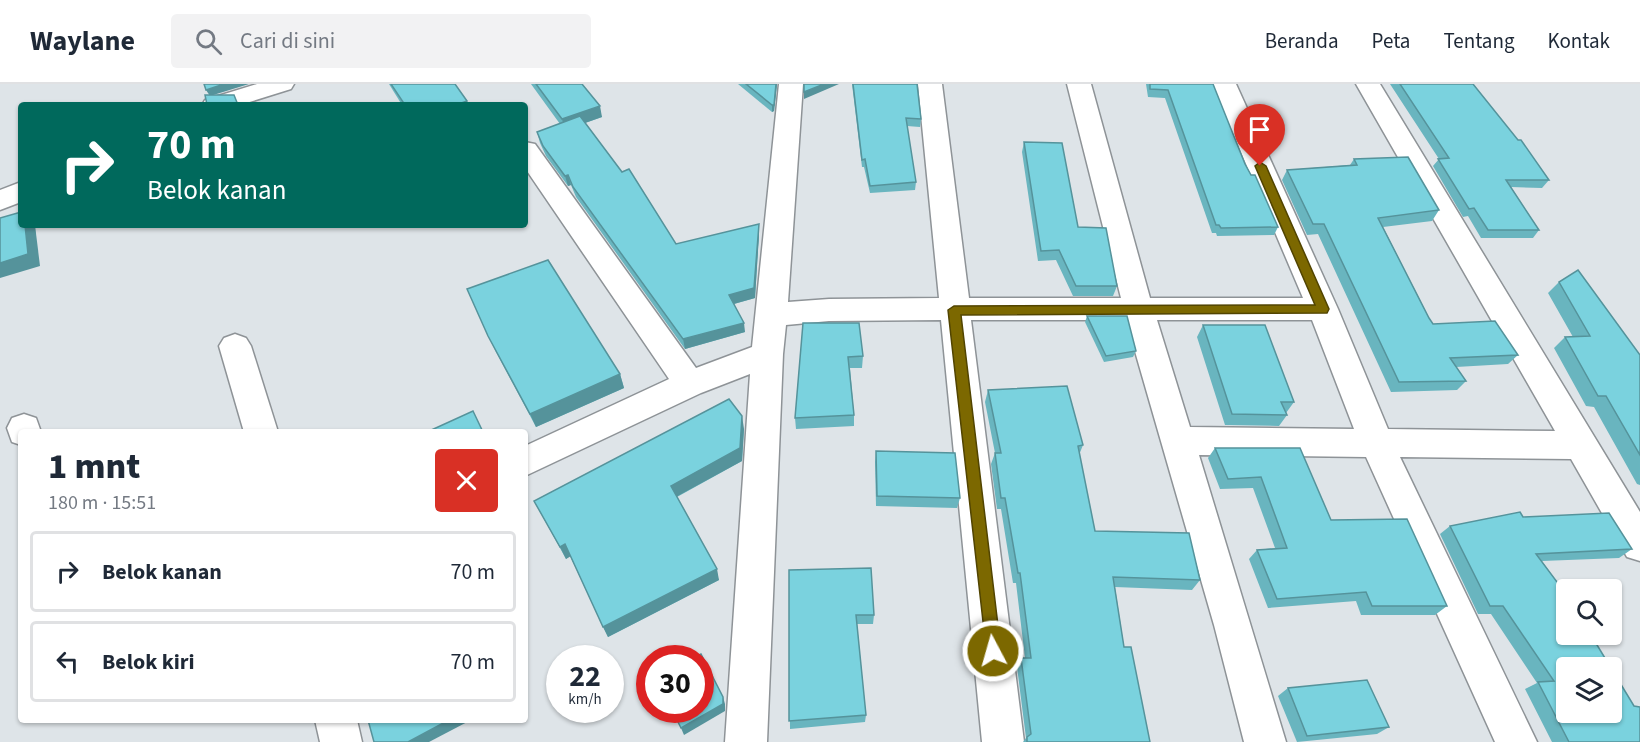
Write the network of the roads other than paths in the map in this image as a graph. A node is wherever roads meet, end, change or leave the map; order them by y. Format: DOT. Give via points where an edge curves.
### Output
graph roads {
  1 [pos="282,84"];
  2 [pos="791,84"];
  3 [pos="930,84"];
  4 [pos="1079,84"];
  5 [pos="1224,84"];
  6 [pos="1368,84"];
  7 [pos="224,102"];
  8 [pos="528,153"];
  9 [pos="18,192"];
  10 [pos="0,201"];
  11 [pos="1323,309"];
  12 [pos="954,310"];
  13 [pos="1139,311"];
  14 [pos="772,315"];
  15 [pos="235,346"];
  16 [pos="766,354"];
  17 [pos="690,384"];
  18 [pos="260,429"];
  19 [pos="1179,441"];
  20 [pos="1376,442"];
  21 [pos="1581,445"];
  22 [pos="528,461"];
  23 [pos="1640,545"];
  24 [pos="337,723"];
  25 [pos="341,742"];
  26 [pos="747,742"];
  27 [pos="1003,742"];
  28 [pos="1265,742"];
  29 [pos="1516,742"];
  1 -- 7 [label="street"];
  2 -- 14 [label="street" via="774,252"];
  3 -- 12 [label="street"];
  4 -- 13 [label="street"];
  5 -- 11 [label="street"];
  6 -- 21 [label="street"];
  8 -- 17 [label="street"];
  9 -- 10 [label="street"];
  11 -- 13 [label="street"];
  11 -- 20 [label="street"];
  12 -- 13 [label="street"];
  12 -- 14 [label="street" via="829,310"];
  12 -- 27 [label="street"];
  13 -- 19 [label="street"];
  14 -- 16 [label="street"];
  15 -- 18 [label="street"];
  16 -- 17 [label="street"];
  16 -- 26 [label="street"];
  17 -- 22 [label="street"];
  19 -- 20 [label="street"];
  19 -- 28 [label="street"];
  20 -- 21 [label="street"];
  20 -- 29 [label="street"];
  21 -- 23 [label="street"];
  24 -- 25 [label="street"];
}
